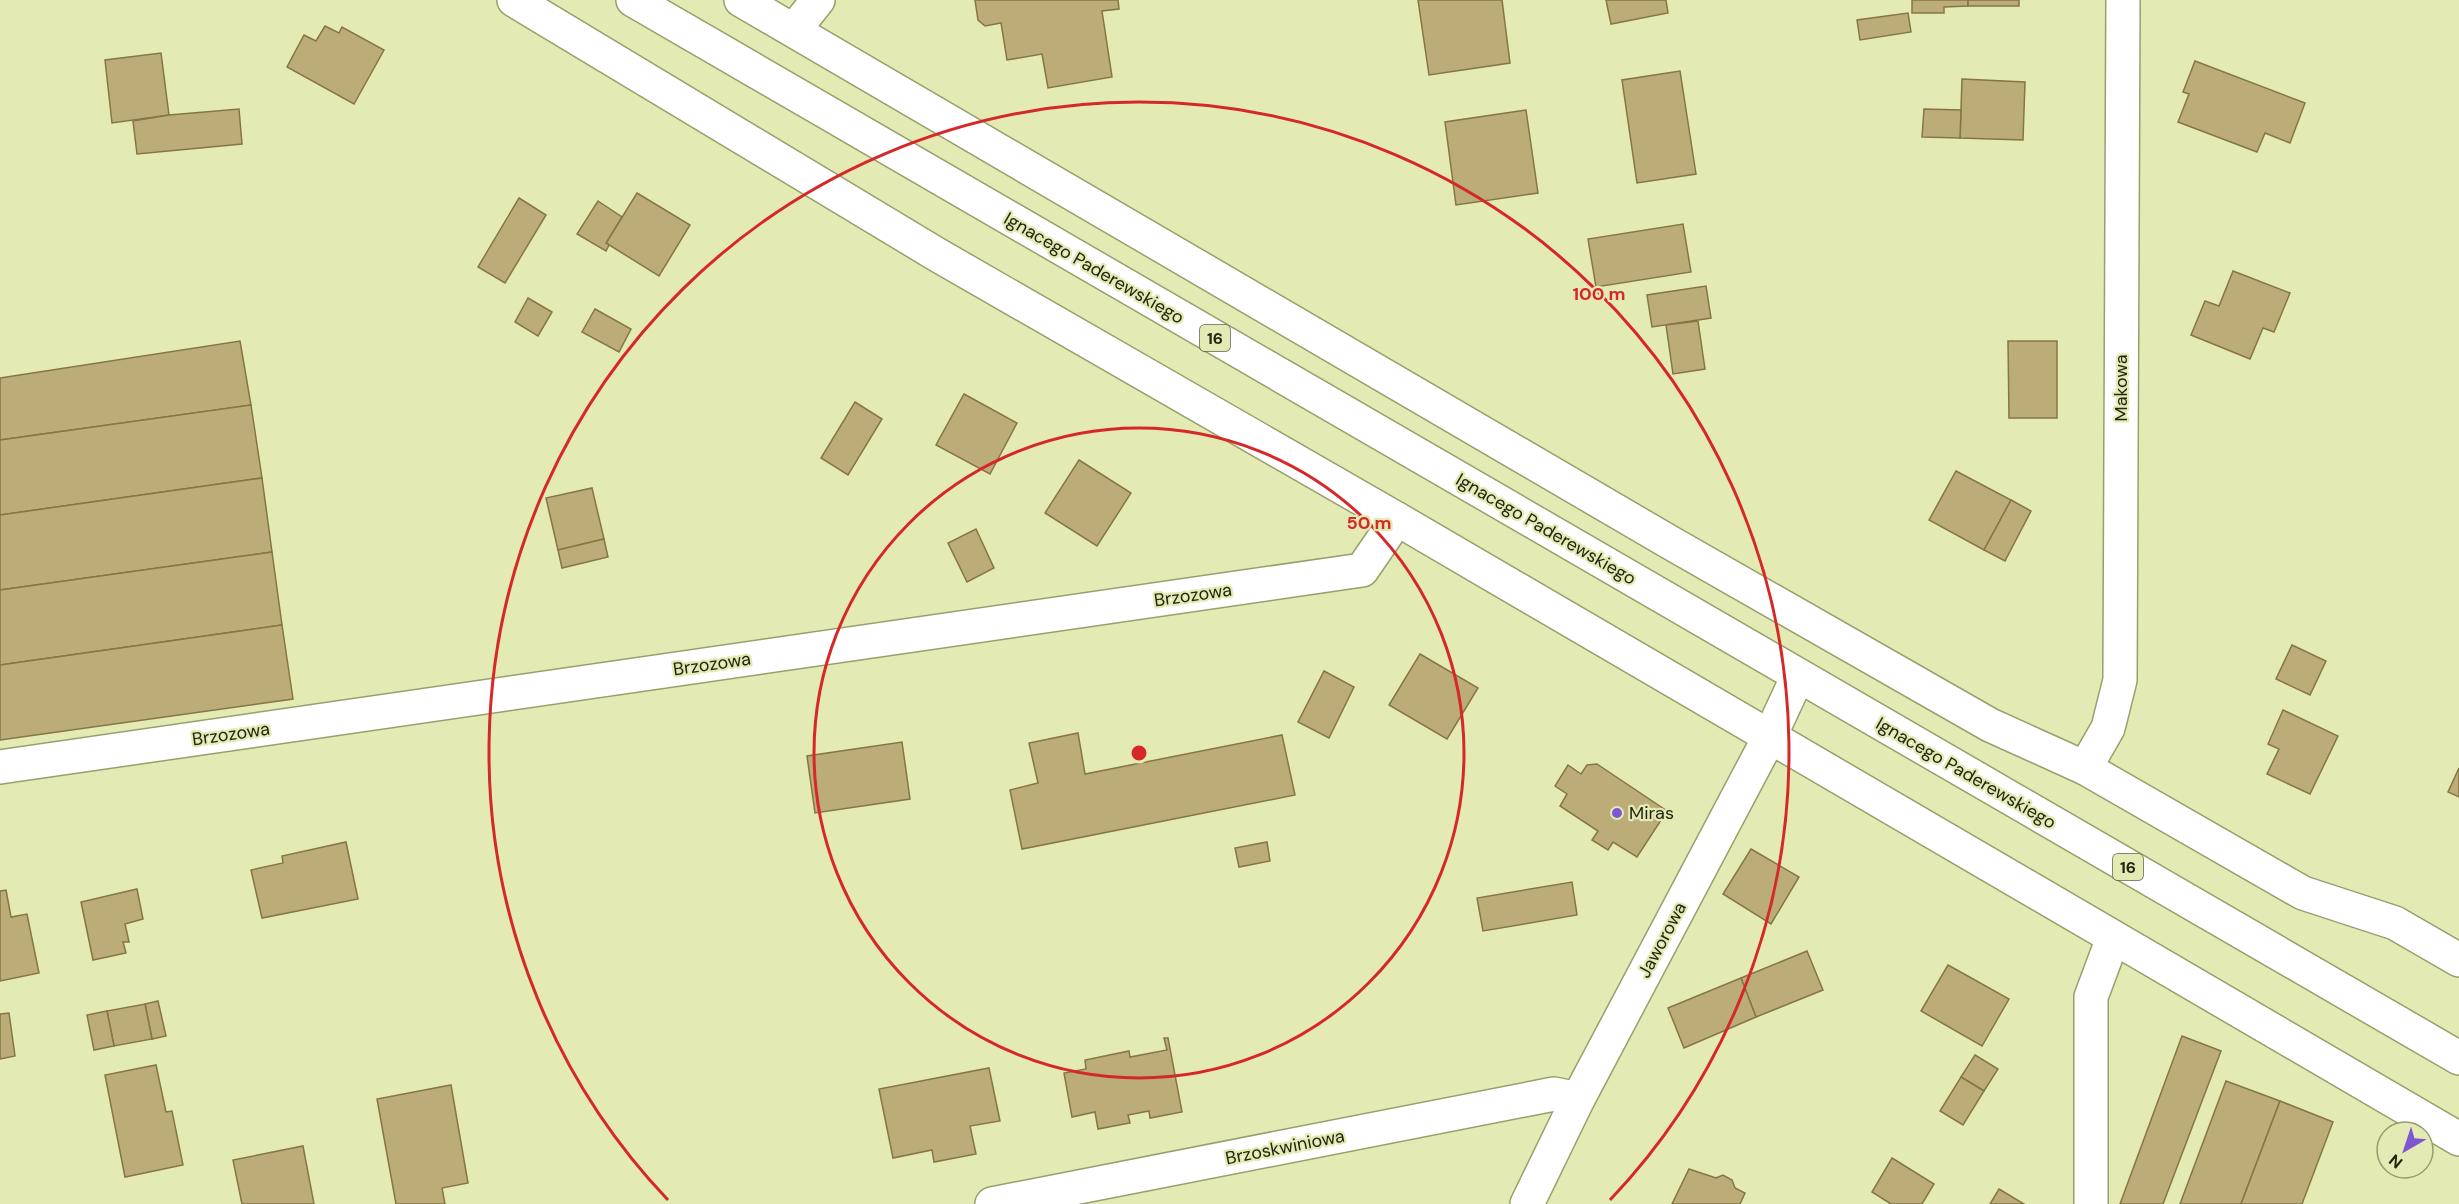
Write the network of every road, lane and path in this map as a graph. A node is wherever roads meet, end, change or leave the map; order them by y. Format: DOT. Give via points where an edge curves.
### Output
graph roads {
  1 [pos="514,0"];
  2 [pos="633,0"];
  3 [pos="741,0"];
  4 [pos="818,0"];
  5 [pos="2123,0"];
  6 [pos="794,30"];
  7 [pos="1397,519"];
  8 [pos="1798,676"];
  9 [pos="1770,736"];
  10 [pos="0,767"];
  11 [pos="2085,768"];
  12 [pos="2113,938"];
  13 [pos="2459,960"];
  14 [pos="2459,1058"];
  15 [pos="1578,1099"];
  16 [pos="2459,1139"];
  17 [pos="992,1204"];
  18 [pos="1527,1204"];
  19 [pos="2091,1204"];
  1 -- 7 [label="street" via="936,254"];
  2 -- 8 [label="street, Ignacego Paderewskiego / 16"];
  3 -- 6 [label="street"];
  4 -- 6 [label="street"];
  5 -- 11 [label="street, Makowa" via="2120,681 2108,728"];
  6 -- 11 [label="street" via="1681,549 1990,725"];
  7 -- 9 [label="street"];
  7 -- 10 [label="street, Brzozowa" via="1362,570"];
  8 -- 9 [label="street, Jaworowa"];
  8 -- 14 [label="street, Ignacego Paderewskiego / 16"];
  9 -- 12 [label="street"];
  9 -- 15 [label="street, Jaworowa"];
  11 -- 13 [label="street" via="2303,893 2395,923"];
  12 -- 16 [label="street"];
  12 -- 19 [label="street" via="2091,997"];
  15 -- 17 [label="street, Brzoskwiniowa" via="1554,1094"];
  15 -- 18 [label="street, Jaworowa"];
}
